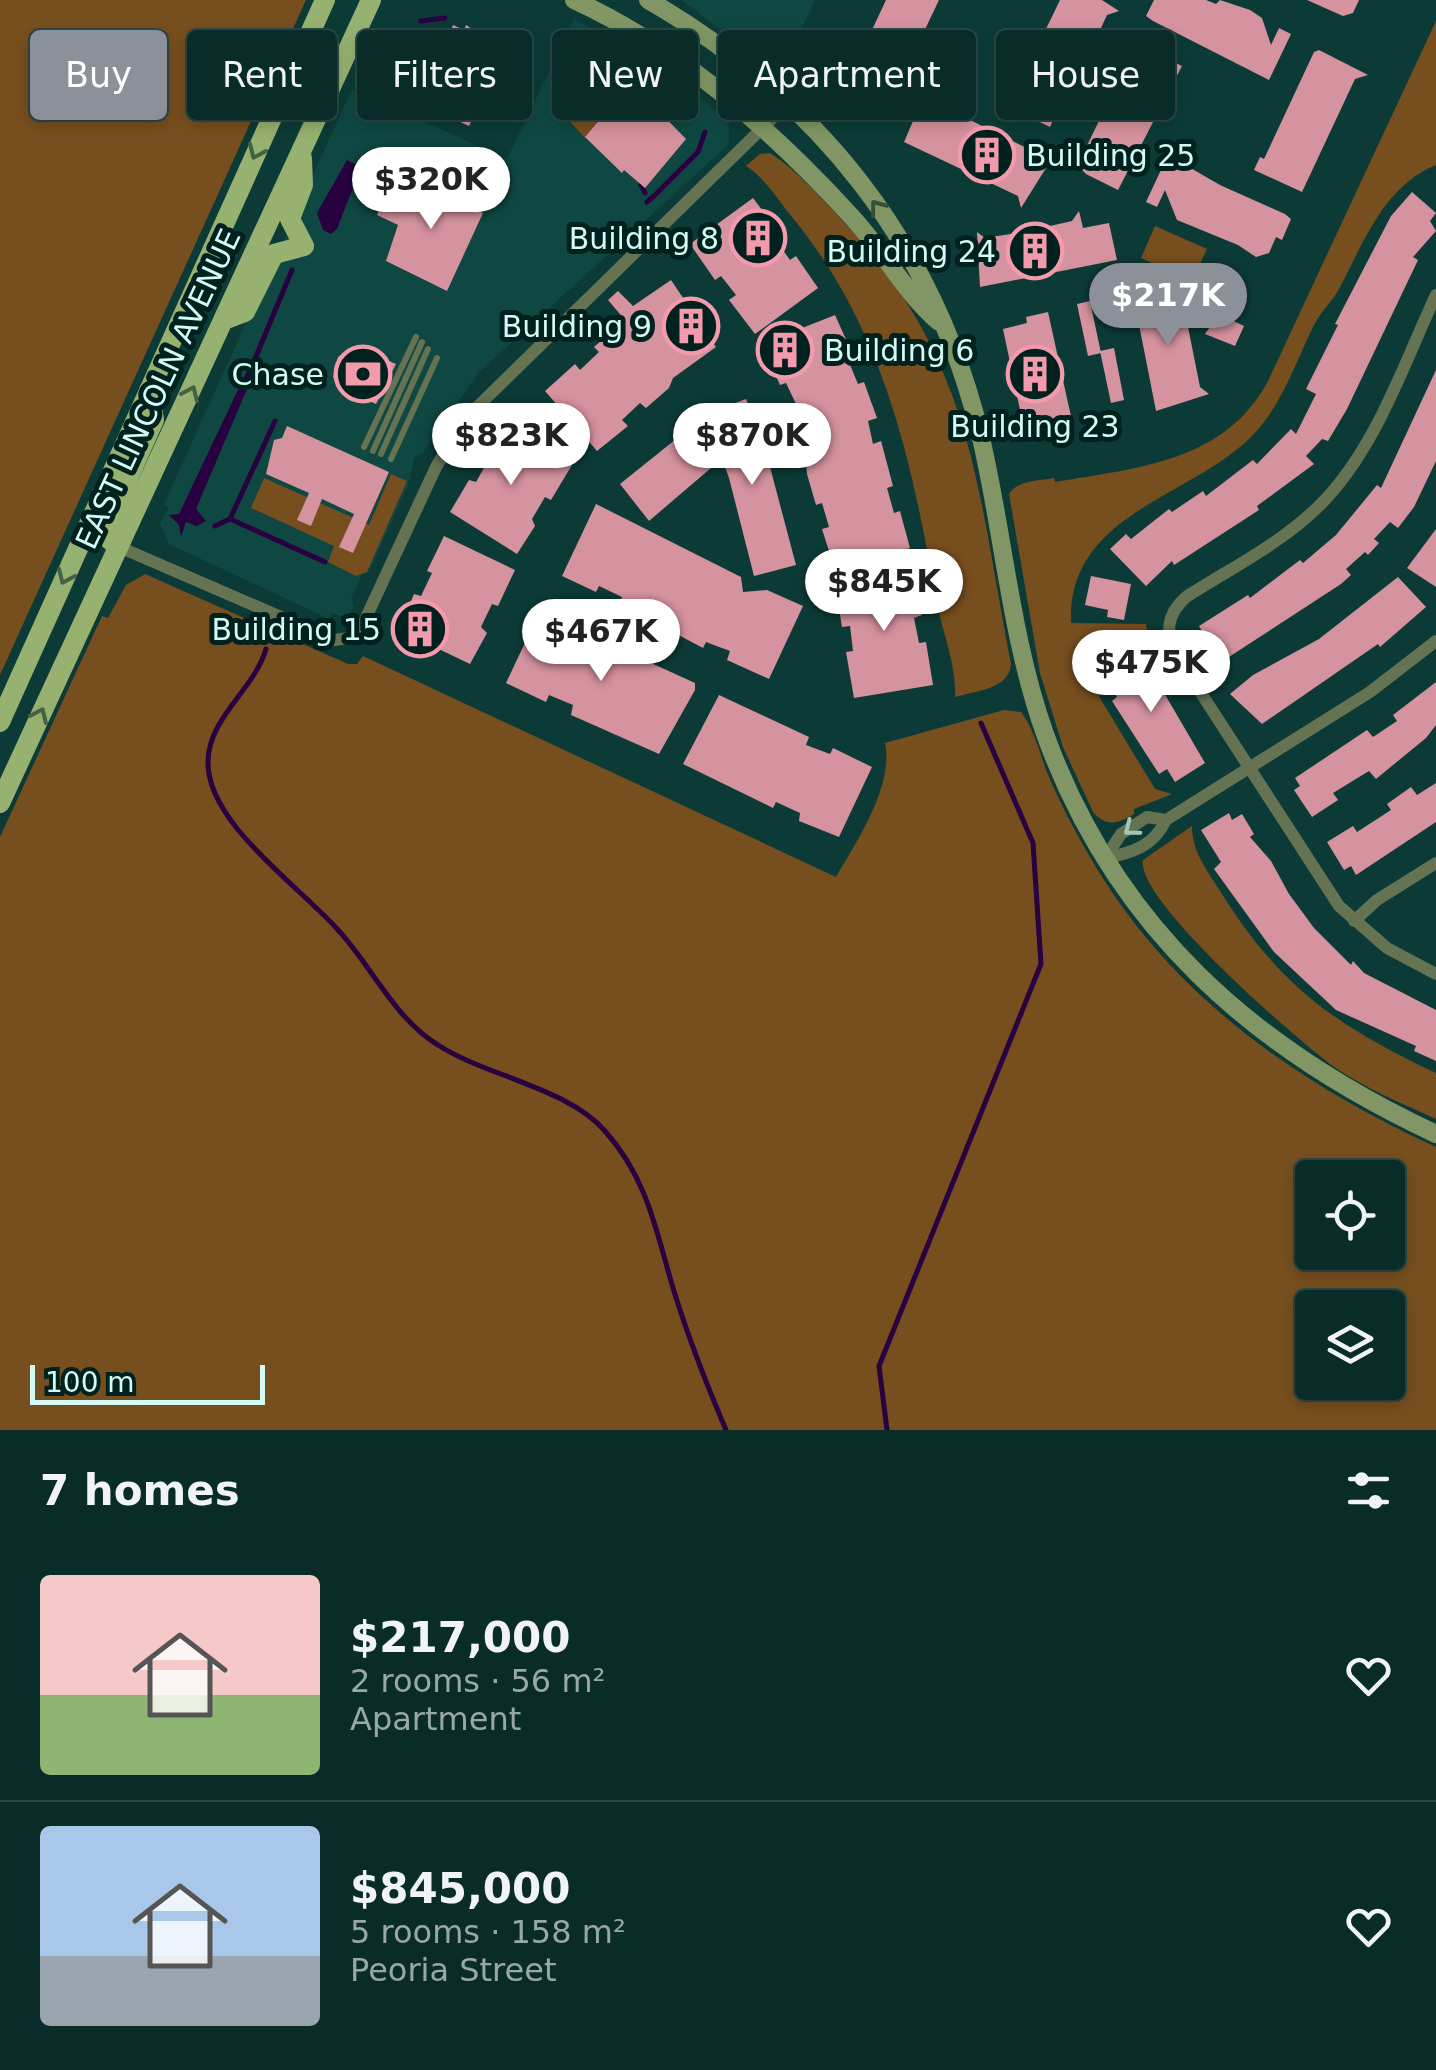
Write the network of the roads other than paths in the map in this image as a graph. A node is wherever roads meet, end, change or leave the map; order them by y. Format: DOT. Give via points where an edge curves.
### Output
graph roads {
  1 [pos="326,0"];
  2 [pos="370,0"];
  3 [pos="574,0"];
  4 [pos="648,0"];
  5 [pos="358,29"];
  6 [pos="718,43"];
  7 [pos="772,120"];
  8 [pos="804,120"];
  9 [pos="762,130"];
  10 [pos="302,150"];
  11 [pos="1436,295"];
  12 [pos="224,320"];
  13 [pos="939,322"];
  14 [pos="419,339"];
  15 [pos="428,349"];
  16 [pos="437,358"];
  17 [pos="149,388"];
  18 [pos="390,458"];
  19 [pos="117,546"];
  20 [pos="1436,641"];
  21 [pos="0,722"];
  22 [pos="1248,768"];
  23 [pos="0,804"];
  24 [pos="1166,820"];
  25 [pos="1105,858"];
  26 [pos="1436,862"];
  27 [pos="1354,921"];
  28 [pos="1436,974"];
  29 [pos="1436,1134"];
  1 -- 17 [label="main road, EAST LINCOLN AVENUE, one-way"];
  2 -- 5 [label="main road, EAST LINCOLN AVENUE"];
  3 -- 9 [label="main road" via="682,62"];
  4 -- 6 [label="main road"];
  5 -- 10 [label="main road, EAST LINCOLN AVENUE"];
  7 -- 9 [label="street"];
  13 -- 8 [label="main road, one-way" via="928,285 899,234"];
  9 -- 13 [label="main road" via="853,218"];
  9 -- 19 [label="street" via="466,418 436,467 363,629 350,641 334,640"];
  10 -- 12 [label="main road, EAST LINCOLN AVENUE"];
  10 -- 12 [label="main road" via="302,185 290,219 304,246 274,254 245,312"];
  11 -- 22 [label="street" via="1365,444 1334,490 1290,530 1186,597 1170,616 1173,649"];
  19 -- 12 [label="main road, EAST LINCOLN AVENUE, one-way"];
  13 -- 25 [label="main road" via="981,439 1031,690 1064,780"];
  14 -- 15 [label="lane" via="373,451"];
  16 -- 18 [label="lane"];
  17 -- 19 [label="main road" via="154,420 103,534"];
  17 -- 21 [label="main road, EAST LINCOLN AVENUE, one-way"];
  23 -- 19 [label="main road, EAST LINCOLN AVENUE, one-way"];
  20 -- 22 [label="street" via="1380,686"];
  22 -- 24 [label="street"];
  22 -- 27 [label="street" via="1320,881"];
  24 -- 25 [label="street" via="1159,835 1134,852"];
  24 -- 25 [label="street, one-way" via="1147,817 1121,834"];
  25 -- 29 [label="main road" via="1172,948 1256,1028 1340,1086"];
  26 -- 27 [label="street"];
  27 -- 28 [label="street"];
}
